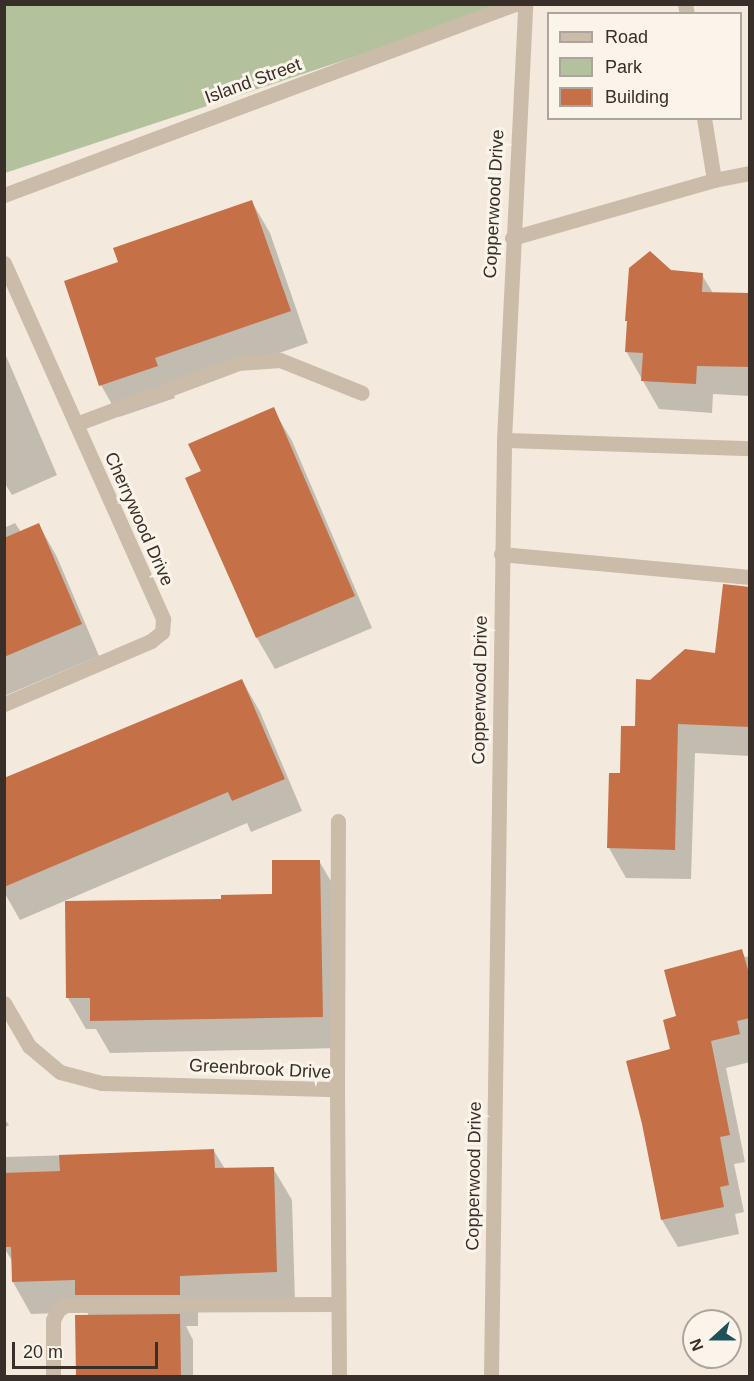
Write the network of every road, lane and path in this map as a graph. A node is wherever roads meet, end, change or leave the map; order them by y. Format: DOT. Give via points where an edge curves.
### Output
graph roads {
  1 [pos="515,4"];
  2 [pos="525,4"];
  3 [pos="704,120"];
  4 [pos="750,173"];
  5 [pos="714,180"];
  6 [pos="4,195"];
  7 [pos="512,238"];
  8 [pos="4,263"];
  9 [pos="362,393"];
  10 [pos="76,424"];
  11 [pos="504,440"];
  12 [pos="750,448"];
  13 [pos="501,554"];
  14 [pos="750,577"];
  15 [pos="4,704"];
  16 [pos="338,821"];
  17 [pos="4,1003"];
  18 [pos="337,1089"];
  19 [pos="338,1304"];
  20 [pos="53,1377"];
  21 [pos="339,1377"];
  22 [pos="491,1377"];
  1 -- 6 [label="street, Island Street"];
  2 -- 7 [label="street, Copperwood Drive"];
  3 -- 5 [label="street"];
  4 -- 5 [label="street"];
  5 -- 7 [label="street"];
  7 -- 11 [label="street, Copperwood Drive"];
  8 -- 10 [label="street, Cherrywood Drive"];
  9 -- 10 [label="street" via="280,360 238,363"];
  10 -- 15 [label="street, Cherrywood Drive" via="163,619 162,632 151,641"];
  11 -- 12 [label="street"];
  11 -- 13 [label="street, Copperwood Drive"];
  13 -- 14 [label="street"];
  13 -- 22 [label="street, Copperwood Drive"];
  16 -- 18 [label="street"];
  17 -- 18 [label="street, Greenbrook Drive" via="29,1046 52,1065 102,1083"];
  18 -- 19 [label="street, Greenbrook Drive"];
  19 -- 20 [label="street" via="66,1305 53,1320"];
  19 -- 21 [label="street, Greenbrook Drive"];
}
